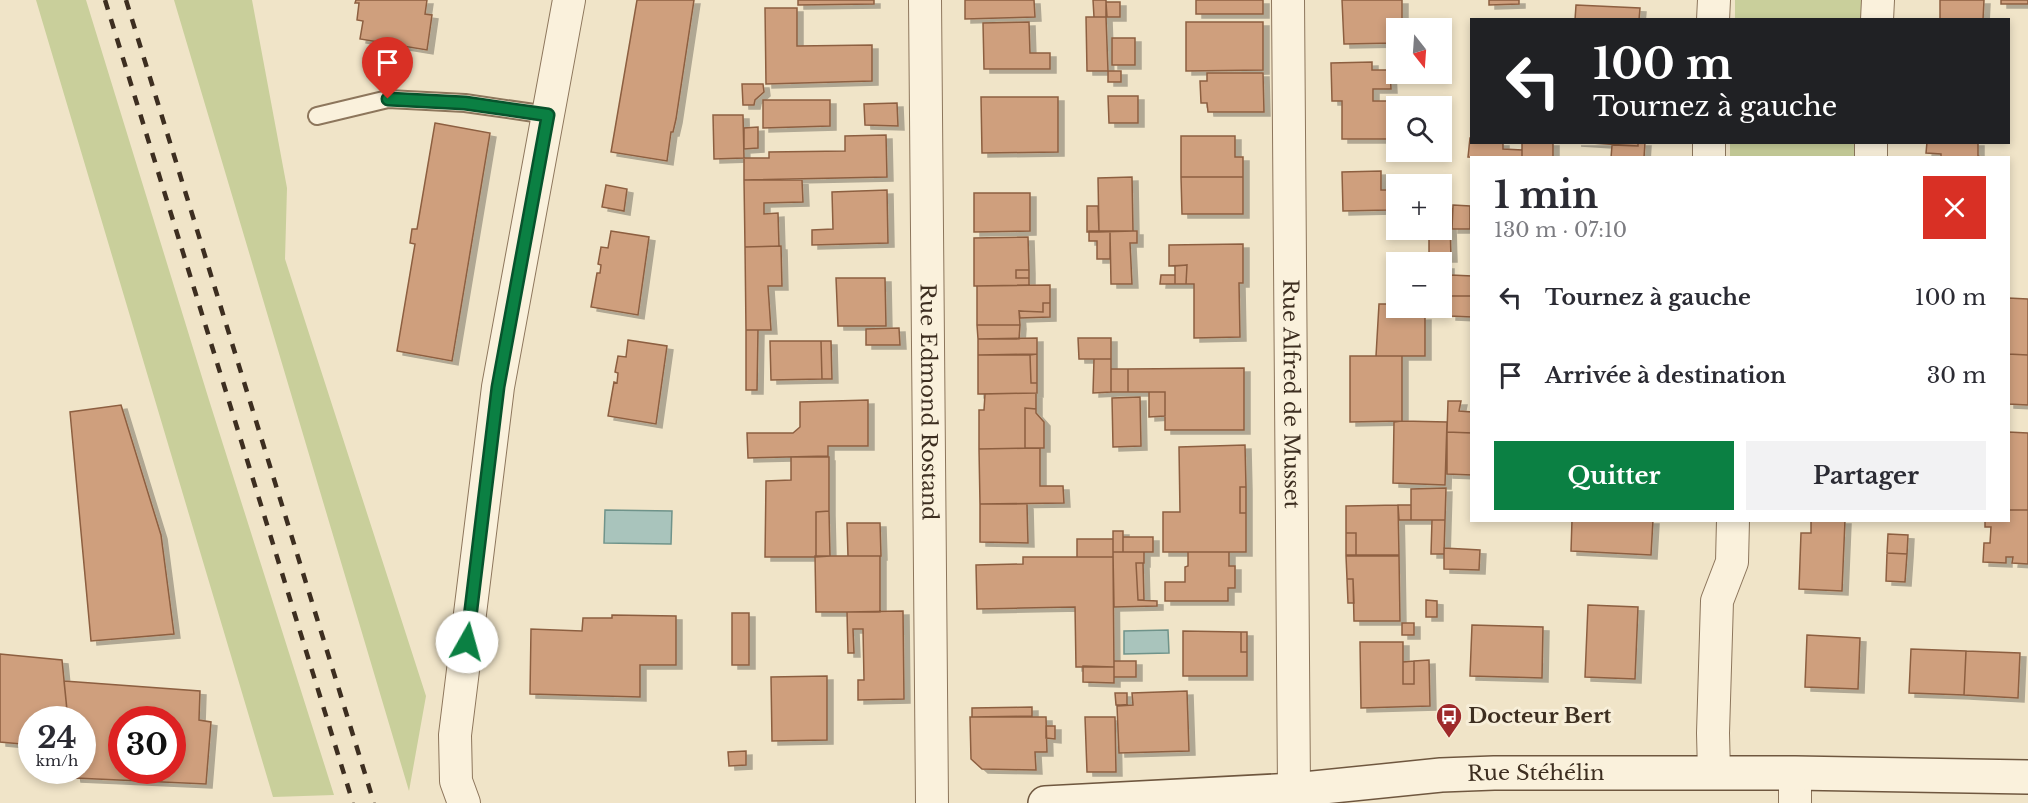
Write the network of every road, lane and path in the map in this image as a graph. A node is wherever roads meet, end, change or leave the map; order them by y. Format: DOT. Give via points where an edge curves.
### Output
graph roads {
  1 [pos="569,0"];
  2 [pos="925,0"];
  3 [pos="1288,0"];
  4 [pos="1714,0"];
  5 [pos="1878,0"];
  6 [pos="1713,18"];
  7 [pos="1877,18"];
  8 [pos="548,115"];
  9 [pos="317,116"];
  10 [pos="1733,522"];
  11 [pos="1714,772"];
  12 [pos="2028,777"];
  13 [pos="1795,788"];
  14 [pos="1294,790"];
  15 [pos="464,803"];
  16 [pos="932,803"];
  17 [pos="1046,803"];
  1 -- 8 [label="street"];
  2 -- 16 [label="street, Rue Edmond Rostand"];
  3 -- 14 [label="street, Rue Alfred de Musset"];
  4 -- 6 [label="street"];
  5 -- 7 [label="street"];
  8 -- 9 [label="lane" via="465,103 388,99"];
  8 -- 15 [label="street" via="498,387 455,735 456,781"];
  10 -- 11 [label="street" via="1732,562 1717,601"];
  11 -- 13 [label="street, Rue Stéhélin"];
  11 -- 14 [label="street, Rue Stéhélin" via="1506,773"];
  12 -- 13 [label="street, Rue Stéhélin"];
  14 -- 17 [label="street, Rue Stéhélin"];
}
